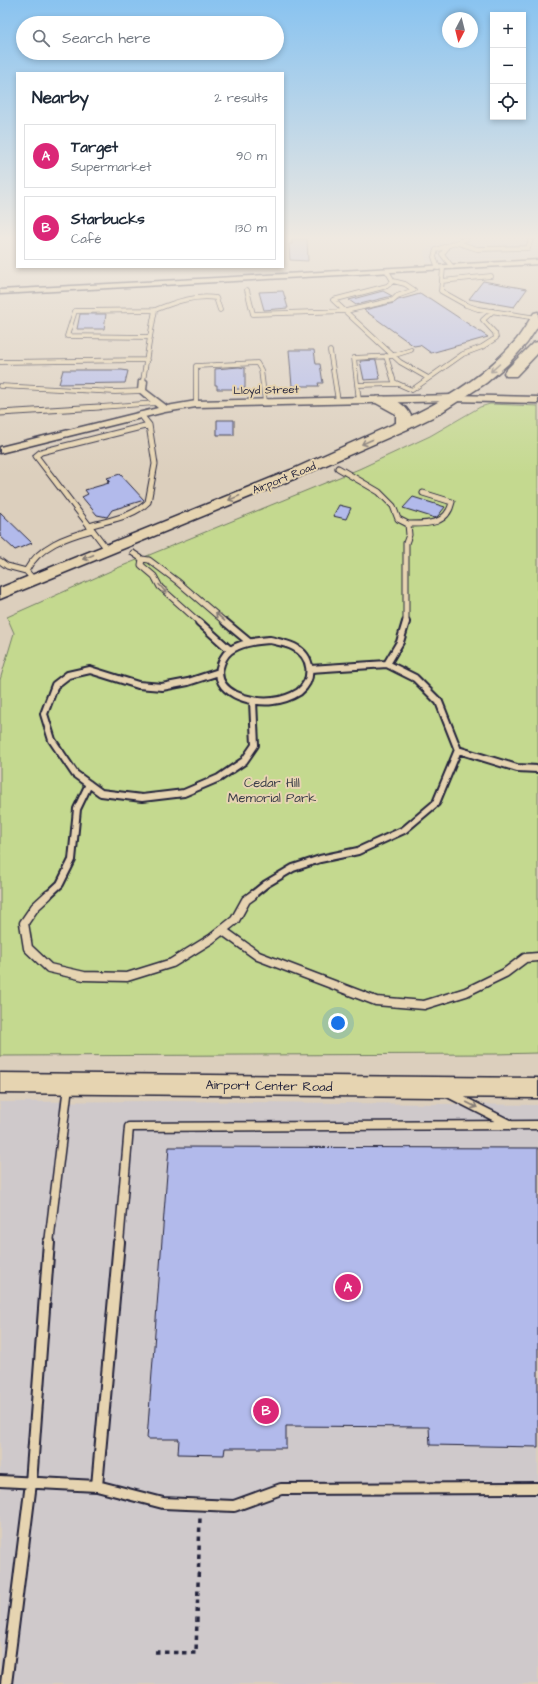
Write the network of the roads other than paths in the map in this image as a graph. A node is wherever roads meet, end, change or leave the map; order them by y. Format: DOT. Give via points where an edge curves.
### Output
graph roads {
  1 [pos="538,317"];
  2 [pos="72,318"];
  3 [pos="154,318"];
  4 [pos="353,318"];
  5 [pos="485,318"];
  6 [pos="151,337"];
  7 [pos="538,346"];
  8 [pos="411,350"];
  9 [pos="330,351"];
  10 [pos="386,356"];
  11 [pos="392,356"];
  12 [pos="147,360"];
  13 [pos="0,362"];
  14 [pos="428,378"];
  15 [pos="143,381"];
  16 [pos="396,384"];
  17 [pos="357,385"];
  18 [pos="0,386"];
  19 [pos="412,390"];
  20 [pos="142,392"];
  21 [pos="454,398"];
  22 [pos="481,399"];
  23 [pos="381,400"];
  24 [pos="414,400"];
  25 [pos="538,400"];
  26 [pos="338,401"];
  27 [pos="359,401"];
  28 [pos="157,402"];
  29 [pos="265,402"];
  30 [pos="196,404"];
  31 [pos="165,409"];
  32 [pos="0,413"];
  33 [pos="140,415"];
  34 [pos="150,425"];
  35 [pos="403,426"];
  36 [pos="0,450"];
  37 [pos="338,468"];
  38 [pos="423,493"];
  39 [pos="408,524"];
  40 [pos="91,528"];
  41 [pos="107,549"];
  42 [pos="137,556"];
  43 [pos="0,560"];
  44 [pos="164,572"];
  45 [pos="30,576"];
  46 [pos="154,576"];
  47 [pos="0,594"];
  48 [pos="21,601"];
  49 [pos="249,642"];
  50 [pos="230,650"];
  51 [pos="387,664"];
  52 [pos="310,669"];
  53 [pos="219,672"];
  54 [pos="253,701"];
  55 [pos="458,750"];
  56 [pos="538,769"];
  57 [pos="89,784"];
  58 [pos="222,930"];
  59 [pos="538,957"];
  60 [pos="0,1083"];
  61 [pos="68,1083"];
  62 [pos="437,1088"];
  63 [pos="538,1088"];
  64 [pos="511,1125"];
  65 [pos="538,1125"];
  66 [pos="0,1481"];
  67 [pos="30,1483"];
  68 [pos="97,1486"];
  69 [pos="538,1488"];
  70 [pos="6,1684"];
  1 -- 21 [label="main road, Airport Road, one-way" via="508,356 472,387"];
  2 -- 6 [label="lane" via="67,336"];
  3 -- 6 [label="lane"];
  4 -- 11 [label="lane"];
  5 -- 14 [label="lane" via="483,320 495,333 496,338 463,354"];
  6 -- 12 [label="lane"];
  7 -- 22 [label="main road, Airport Road"];
  8 -- 11 [label="lane"];
  9 -- 26 [label="lane"];
  10 -- 11 [label="lane"];
  10 -- 16 [label="lane"];
  10 -- 17 [label="lane" via="354,358"];
  11 -- 14 [label="lane"];
  12 -- 13 [label="lane"];
  12 -- 15 [label="lane"];
  14 -- 19 [label="lane"];
  15 -- 20 [label="street"];
  16 -- 17 [label="lane"];
  16 -- 19 [label="lane"];
  17 -- 27 [label="lane"];
  18 -- 20 [label="lane"];
  19 -- 24 [label="lane"];
  20 -- 28 [label="street"];
  21 -- 22 [label="street, Lloyd Street"];
  21 -- 24 [label="street, Lloyd Street"];
  21 -- 35 [label="main road, Airport Road"];
  22 -- 25 [label="street, Lloyd Street"];
  22 -- 37 [label="main road, Airport Road" via="434,426"];
  23 -- 24 [label="street, Lloyd Street"];
  23 -- 27 [label="street, Lloyd Street"];
  23 -- 35 [label="main road" via="404,414"];
  26 -- 27 [label="street, Lloyd Street"];
  26 -- 29 [label="street, Lloyd Street"];
  28 -- 31 [label="street"];
  28 -- 32 [label="lane"];
  29 -- 30 [label="street, Lloyd Street"];
  29 -- 30 [label="lane" via="261,370 257,363 224,363 196,366"];
  30 -- 31 [label="street, Lloyd Street"];
  31 -- 33 [label="street, Lloyd Street"];
  33 -- 34 [label="lane"];
  33 -- 36 [label="street, Lloyd Street"];
  34 -- 40 [label="lane" via="155,464 148,502 130,514"];
  34 -- 40 [label="lane" via="41,452 36,456"];
  35 -- 41 [label="main road, Airport Road, one-way" via="304,470"];
  37 -- 39 [label="lane" via="379,492 393,506 398,519"];
  37 -- 42 [label="main road, Airport Road"];
  38 -- 39 [label="lane" via="452,502 451,510 444,519 429,524"];
  39 -- 51 [label="lane" via="407,619 400,642"];
  40 -- 41 [label="lane"];
  40 -- 45 [label="lane" via="56,542 29,563"];
  41 -- 45 [label="main road, Airport Road, one-way"];
  42 -- 44 [label="lane" via="149,560"];
  42 -- 46 [label="lane" via="141,565"];
  42 -- 48 [label="main road, Airport Road"];
  43 -- 45 [label="lane"];
  44 -- 46 [label="lane"];
  49 -- 44 [label="lane, one-way"];
  45 -- 47 [label="main road, Airport Road"];
  46 -- 50 [label="lane, one-way" via="160,587"];
  49 -- 50 [label="lane"];
  49 -- 52 [label="lane" via="270,640 296,648 305,656"];
  50 -- 53 [label="lane" via="222,659"];
  51 -- 52 [label="lane"];
  51 -- 55 [label="lane" via="415,678 439,702"];
  52 -- 54 [label="lane" via="311,675 298,693 270,702"];
  53 -- 54 [label="lane" via="220,680 227,689 239,697"];
  53 -- 57 [label="lane" via="162,687 138,684 90,670 68,675 55,685 44,714 52,740 75,774"];
  54 -- 57 [label="lane" via="255,744 244,761 219,778 184,793 142,798 101,792"];
  55 -- 56 [label="lane" via="517,768"];
  55 -- 58 [label="lane" via="436,803 404,830 358,851 293,868 246,900 235,920"];
  57 -- 58 [label="lane" via="77,810 72,860 60,884 35,907 24,923 28,948 49,968 84,976 127,977 172,964"];
  58 -- 59 [label="lane" via="258,956 376,1001 424,1005 466,992 505,974 525,958"];
  60 -- 61 [label="street, Airport Center Road"];
  61 -- 62 [label="street, Airport Center Road"];
  61 -- 67 [label="lane" via="46,1267"];
  62 -- 63 [label="street, Airport Center Road"];
  62 -- 64 [label="lane, one-way"];
  64 -- 65 [label="lane"];
  64 -- 68 [label="lane" via="129,1127"];
  66 -- 67 [label="lane"];
  67 -- 68 [label="lane"];
  67 -- 70 [label="lane"];
  68 -- 69 [label="lane" via="163,1503 234,1506 281,1489"];
}
